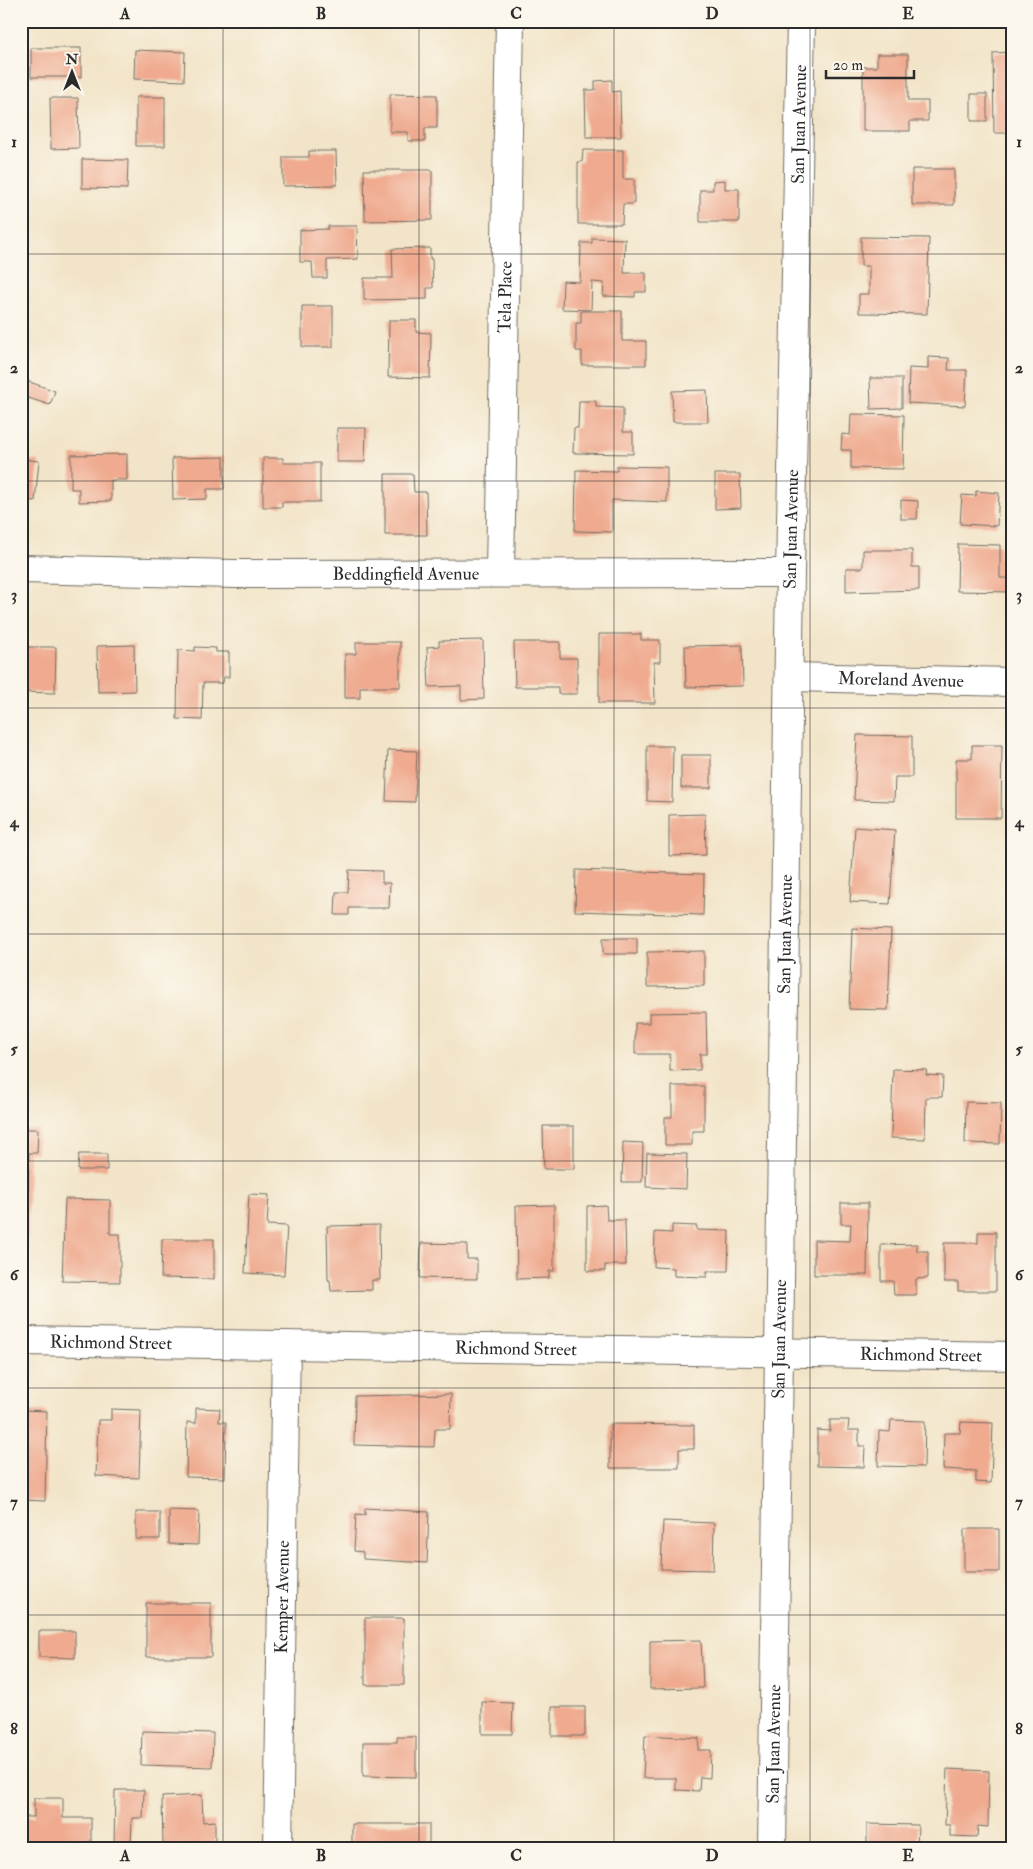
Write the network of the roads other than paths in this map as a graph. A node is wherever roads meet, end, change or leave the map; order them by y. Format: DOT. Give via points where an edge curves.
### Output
graph roads {
  1 [pos="510,21"];
  2 [pos="801,21"];
  3 [pos="21,569"];
  4 [pos="500,572"];
  5 [pos="790,573"];
  6 [pos="790,677"];
  7 [pos="1012,682"];
  8 [pos="21,1341"];
  9 [pos="286,1345"];
  10 [pos="780,1352"];
  11 [pos="1012,1356"];
  12 [pos="278,1848"];
  13 [pos="772,1848"];
  1 -- 4 [label="street, Tela Place"];
  2 -- 5 [label="street, San Juan Avenue"];
  3 -- 4 [label="street, Beddingfield Avenue" via="234,574"];
  4 -- 5 [label="street, Beddingfield Avenue"];
  5 -- 6 [label="street, San Juan Avenue"];
  6 -- 7 [label="street, Moreland Avenue"];
  6 -- 10 [label="street, San Juan Avenue"];
  8 -- 9 [label="street, Richmond Street"];
  9 -- 10 [label="street, Richmond Street"];
  9 -- 12 [label="street, Kemper Avenue"];
  10 -- 11 [label="street, Richmond Street"];
  10 -- 13 [label="street, San Juan Avenue"];
}
